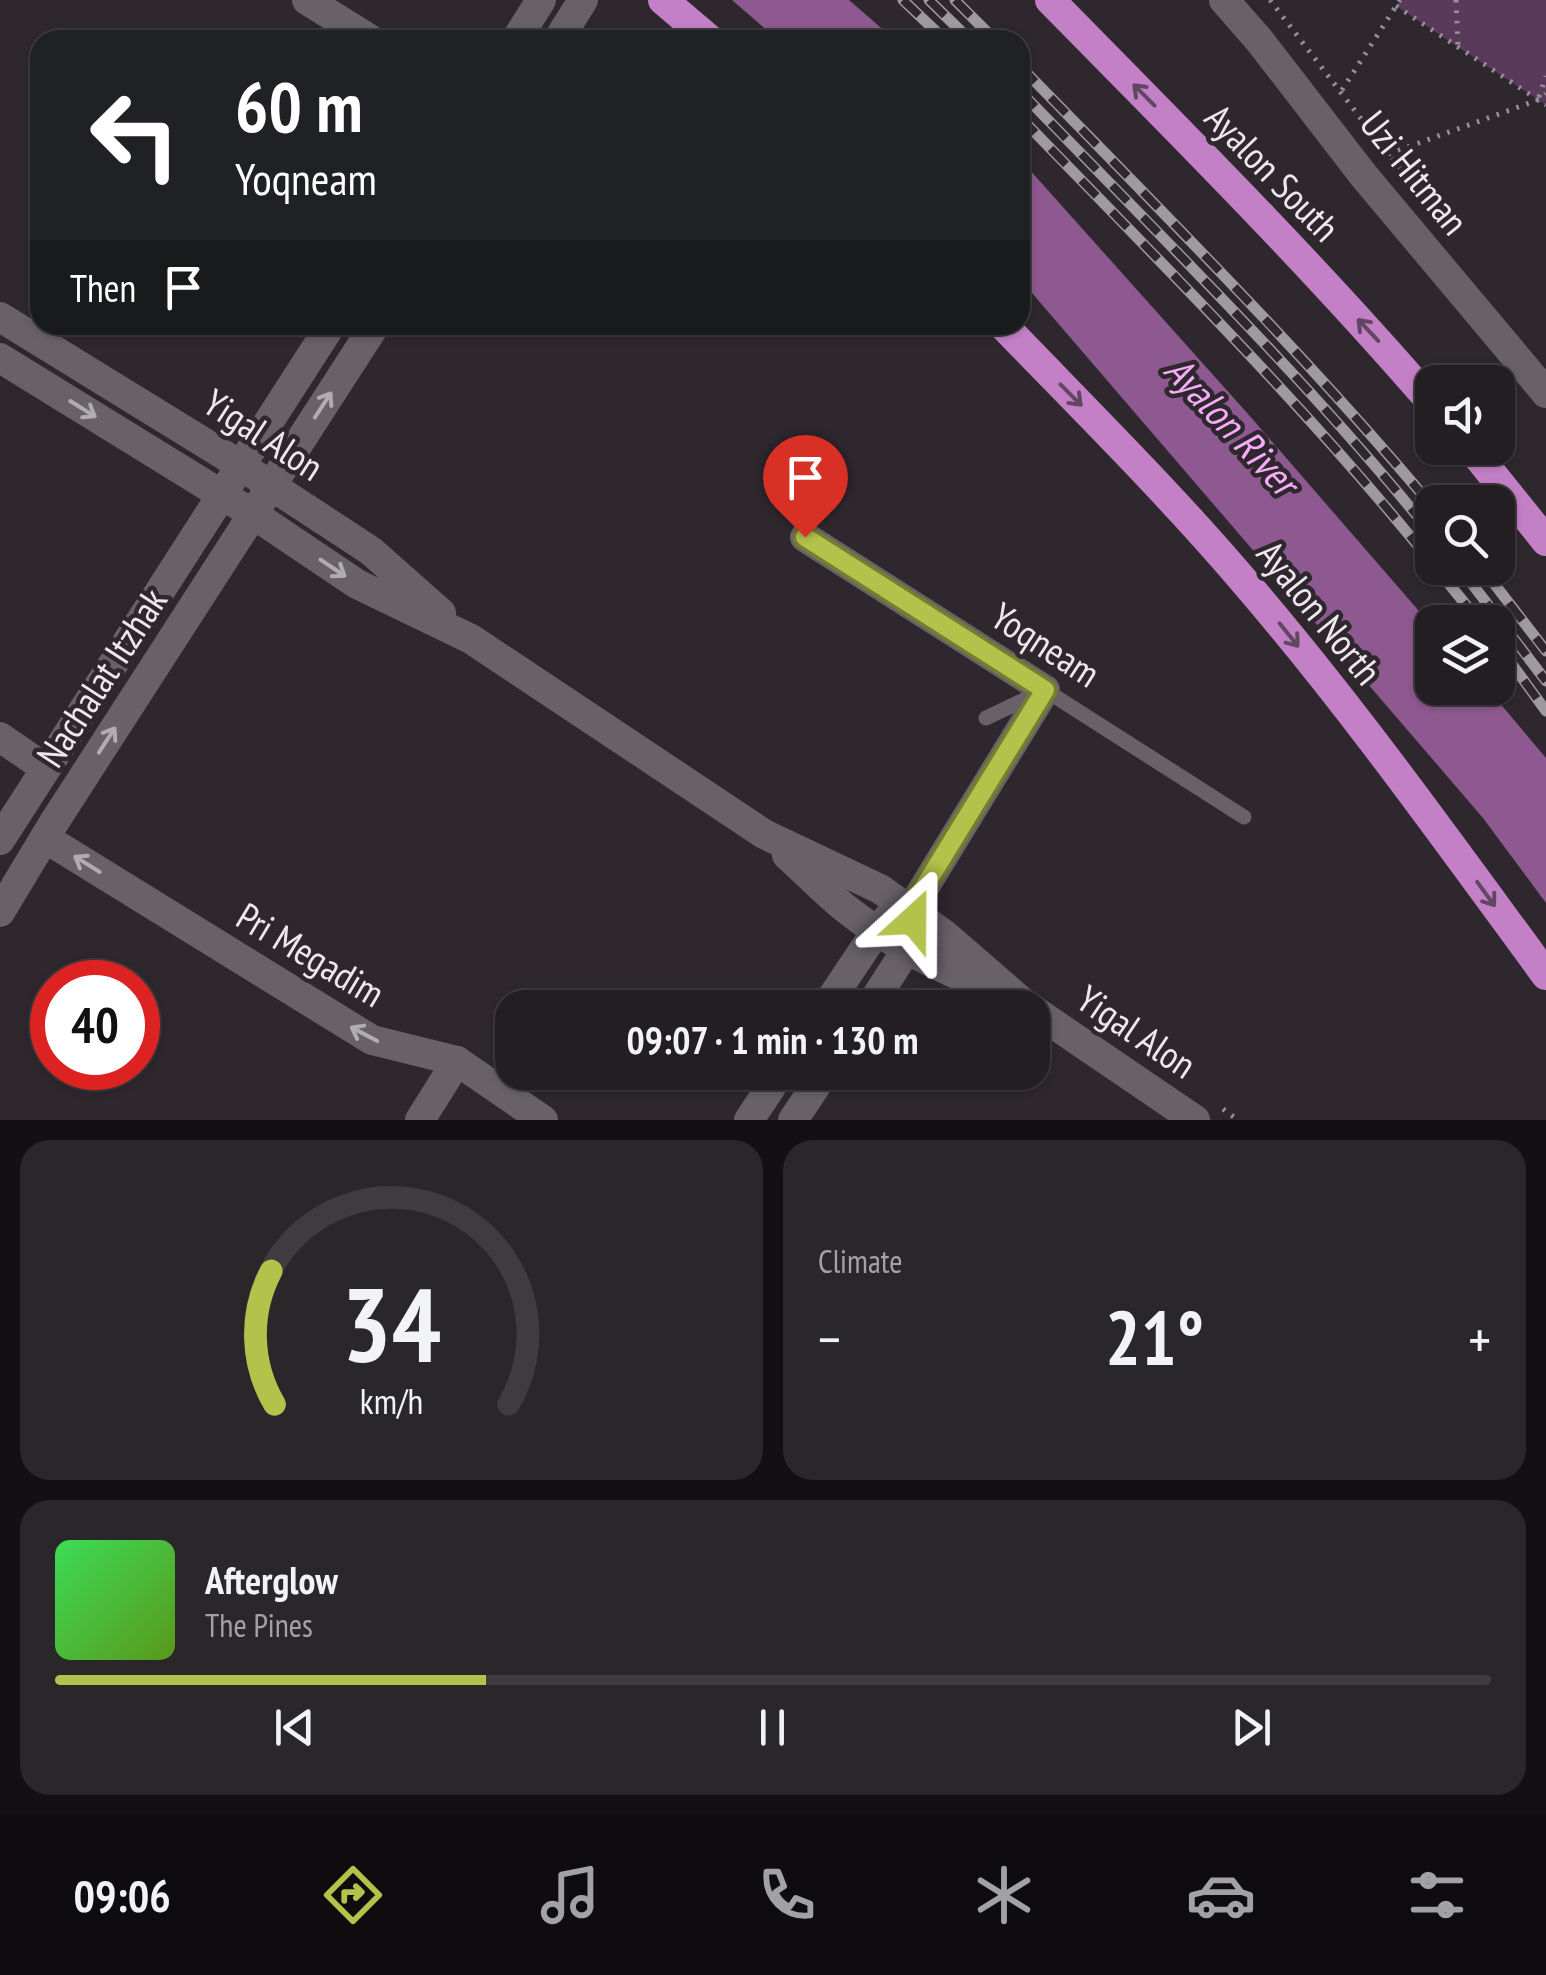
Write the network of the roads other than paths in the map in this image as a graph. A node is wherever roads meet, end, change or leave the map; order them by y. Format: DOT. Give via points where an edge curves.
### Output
graph roads {
  1 [pos="307,0"];
  2 [pos="541,0"];
  3 [pos="663,0"];
  4 [pos="1050,0"];
  5 [pos="1224,0"];
  6 [pos="1251,0"];
  7 [pos="579,7"];
  8 [pos="354,30"];
  9 [pos="522,30"];
  10 [pos="564,30"];
  11 [pos="698,30"];
  12 [pos="0,317"];
  13 [pos="324,335"];
  14 [pos="369,335"];
  15 [pos="1013,335"];
  16 [pos="0,358"];
  17 [pos="1546,364"];
  18 [pos="1415,384"];
  19 [pos="1546,393"];
  20 [pos="240,465"];
  21 [pos="1485,465"];
  22 [pos="271,486"];
  23 [pos="221,495"];
  24 [pos="252,514"];
  25 [pos="805,537"];
  26 [pos="1546,541"];
  27 [pos="471,639"];
  28 [pos="1045,690"];
  29 [pos="986,718"];
  30 [pos="0,738"];
  31 [pos="45,768"];
  32 [pos="1244,817"];
  33 [pos="764,834"];
  34 [pos="45,838"];
  35 [pos="0,840"];
  36 [pos="910,910"];
  37 [pos="0,912"];
  38 [pos="876,930"];
  39 [pos="907,949"];
  40 [pos="1546,976"];
  41 [pos="836,990"];
  42 [pos="880,990"];
  43 [pos="990,990"];
  44 [pos="1008,990"];
  45 [pos="1050,1022"];
  46 [pos="457,1061"];
  47 [pos="769,1090"];
  48 [pos="813,1090"];
  49 [pos="420,1120"];
  50 [pos="543,1120"];
  51 [pos="749,1120"];
  52 [pos="793,1120"];
  53 [pos="1196,1120"];
  1 -- 8 [label="street"];
  2 -- 9 [label="street"];
  3 -- 11 [label="highway"];
  18 -- 4 [label="highway, Ayalon South, one-way"];
  5 -- 19 [label="street, Uzi Hitman"];
  6 -- 17 [label="street, Uzi Hitman" via="1337,96"];
  7 -- 10 [label="street"];
  12 -- 20 [label="street, Yigal Alon"];
  13 -- 20 [label="street, Nachalat Itzhak"];
  22 -- 14 [label="street, Nachalat Itzhak, one-way"];
  15 -- 40 [label="highway, Ayalon North, one-way" via="1136,461 1285,630"];
  16 -- 23 [label="street, Yigal Alon, one-way"];
  20 -- 22 [label="street, Yigal Alon"];
  20 -- 23 [label="street, Nachalat Itzhak"];
  21 -- 26 [label="highway"];
  22 -- 24 [label="street, Nachalat Itzhak"];
  22 -- 27 [label="street, Yigal Alon" via="371,551"];
  23 -- 24 [label="street, Yigal Alon"];
  23 -- 31 [label="street, Nachalat Itzhak"];
  24 -- 27 [label="street, Yigal Alon, one-way" via="356,584"];
  34 -- 24 [label="street, Nachalat Itzhak, one-way"];
  25 -- 28 [label="street, Yoqneam"];
  27 -- 33 [label="street, Yigal Alon"];
  28 -- 29 [label="lane"];
  28 -- 32 [label="lane, Yoqneam"];
  28 -- 36 [label="street"];
  30 -- 31 [label="street"];
  31 -- 35 [label="street, Nachalat Itzhak"];
  33 -- 36 [label="street, Yigal Alon"];
  33 -- 38 [label="street, Yigal Alon"];
  34 -- 37 [label="street, Nachalat Itzhak"];
  46 -- 34 [label="street, Pri Megadim, one-way" via="372,1040"];
  36 -- 38 [label="street"];
  36 -- 39 [label="street"];
  36 -- 44 [label="street, Yigal Alon"];
  38 -- 39 [label="street, Yigal Alon"];
  38 -- 41 [label="street"];
  39 -- 42 [label="street"];
  39 -- 43 [label="street, Yigal Alon"];
  45 -- 53 [label="street, Yigal Alon"];
  46 -- 49 [label="street"];
  46 -- 50 [label="street, Pri Megadim"];
  47 -- 51 [label="street"];
  48 -- 52 [label="street"];
}
